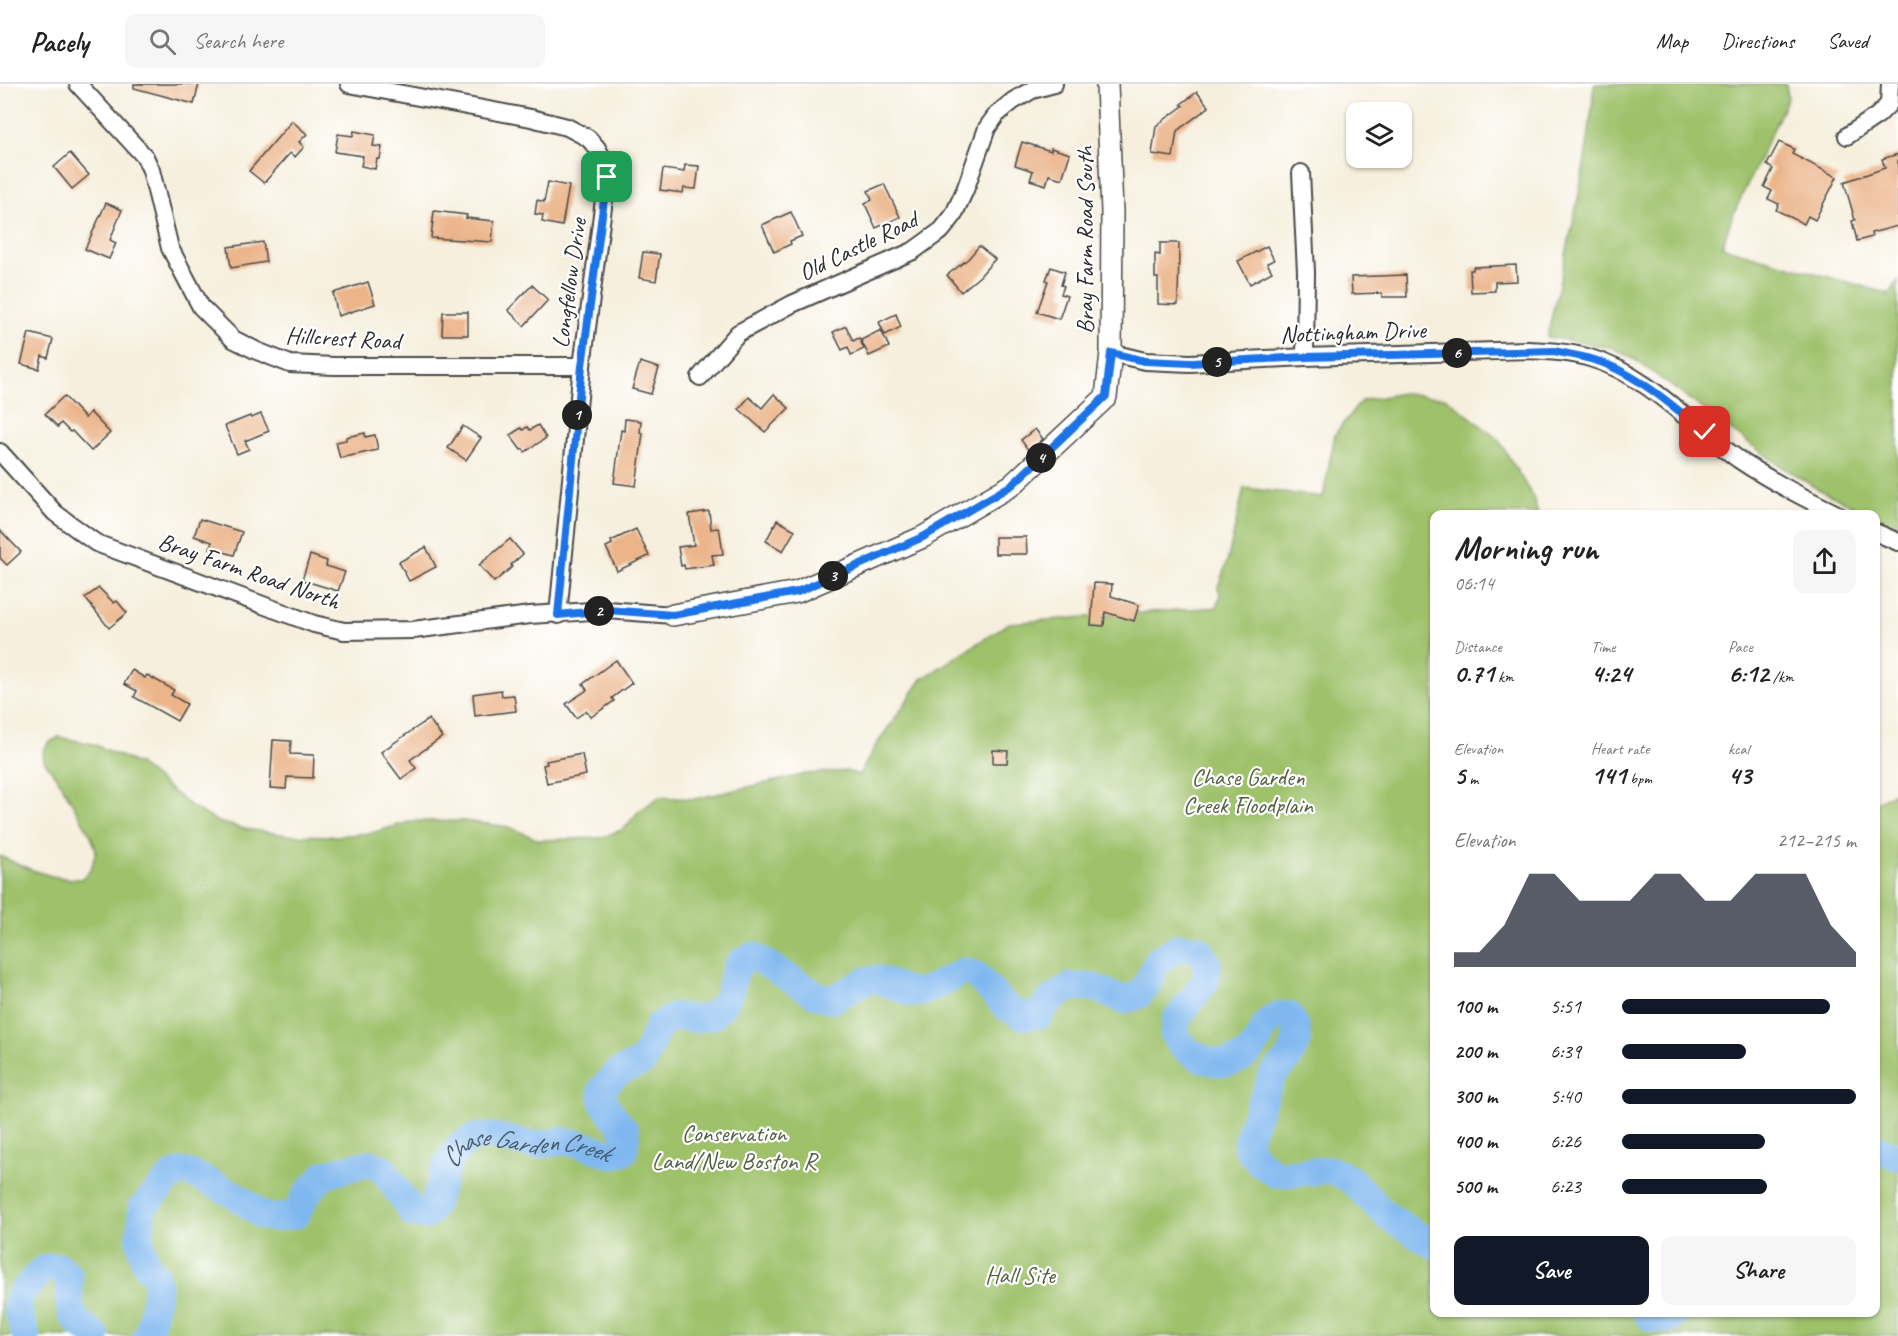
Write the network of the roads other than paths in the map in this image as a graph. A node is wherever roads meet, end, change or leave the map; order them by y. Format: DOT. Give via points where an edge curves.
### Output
graph roads {
  1 [pos="78,84"];
  2 [pos="349,84"];
  3 [pos="1054,84"];
  4 [pos="1107,84"];
  5 [pos="1890,84"];
  6 [pos="1847,136"];
  7 [pos="1301,173"];
  8 [pos="1111,353"];
  9 [pos="1305,357"];
  10 [pos="582,366"];
  11 [pos="700,377"];
  12 [pos="1106,396"];
  13 [pos="0,452"];
  14 [pos="1828,510"];
  15 [pos="1880,534"];
  16 [pos="1898,542"];
  17 [pos="558,615"];
  18 [pos="673,615"];
  1 -- 10 [label="street, Hillcrest Road" via="145,157 170,248 201,307 233,339 290,364"];
  2 -- 10 [label="street, Longfellow Drive" via="555,123 588,138 597,148 607,177"];
  3 -- 11 [label="street, Old Castle Road" via="1023,95 997,114 987,128 957,207 942,231 913,251 792,304 738,333"];
  4 -- 8 [label="street, Bray Farm Road South" via="1112,212"];
  5 -- 6 [label="street" via="1889,104"];
  7 -- 9 [label="street"];
  8 -- 9 [label="street, Nottingham Drive" via="1145,361 1190,363"];
  8 -- 12 [label="street, Bray Farm Road South"];
  9 -- 14 [label="street, Nottingham Drive" via="1530,350 1589,358 1635,379 1740,460 1786,490"];
  10 -- 17 [label="street, Longfellow Drive"];
  12 -- 18 [label="street, Bray Farm Road North" via="1012,485 923,537 797,592"];
  13 -- 17 [label="street, Bray Farm Road North" via="55,513 96,543 314,624 344,631 413,630"];
  15 -- 16 [label="street"];
  17 -- 18 [label="street, Bray Farm Road North" via="607,610"];
}
